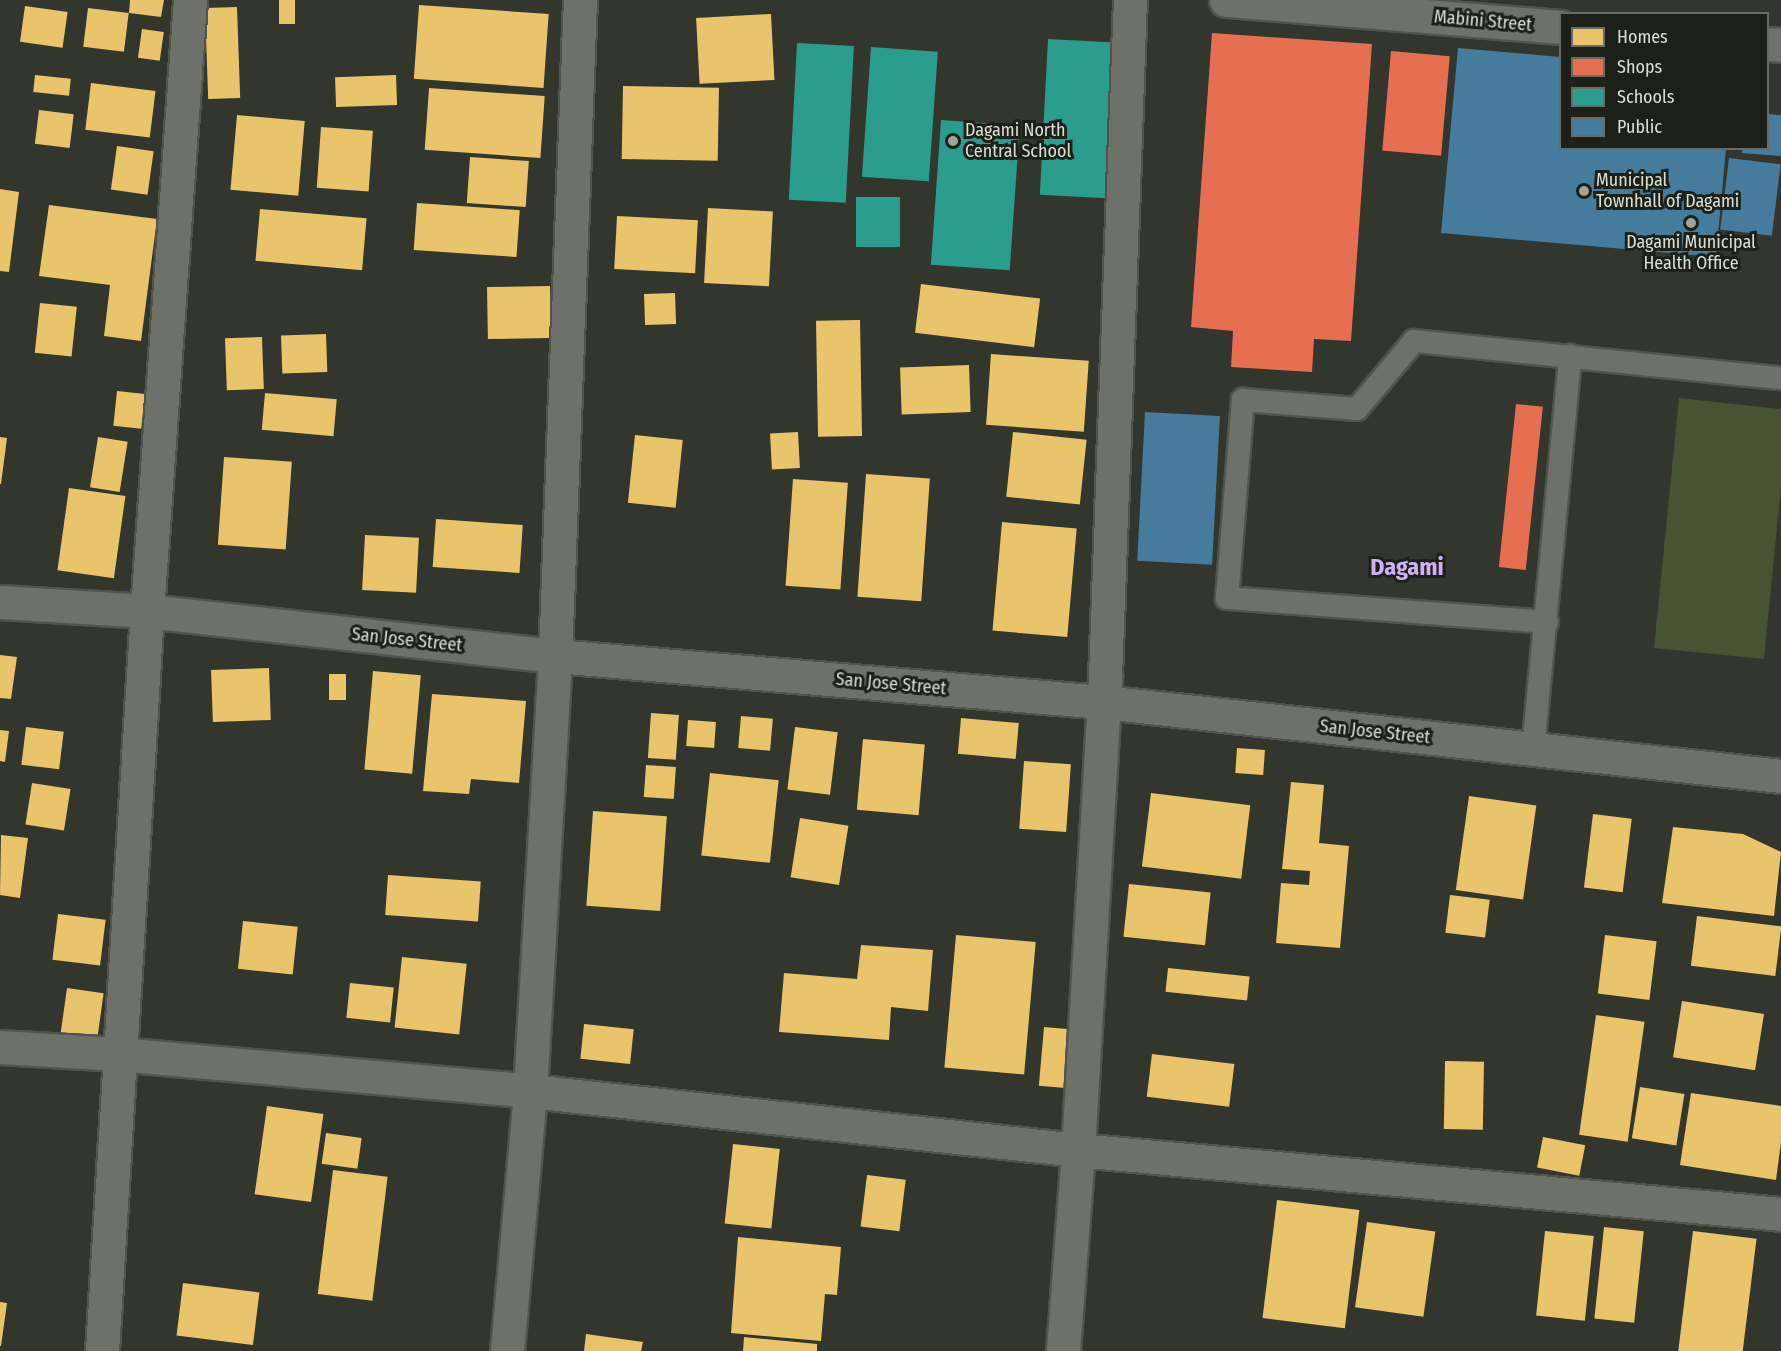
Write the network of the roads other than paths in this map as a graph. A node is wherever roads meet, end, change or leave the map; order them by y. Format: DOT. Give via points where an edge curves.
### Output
graph roads {
  1 [pos="190,0"];
  2 [pos="580,0"];
  3 [pos="1130,0"];
  4 [pos="1226,0"];
  5 [pos="1559,27"];
  6 [pos="1570,356"];
  7 [pos="1781,378"];
  8 [pos="0,602"];
  9 [pos="147,611"];
  10 [pos="1547,622"];
  11 [pos="555,656"];
  12 [pos="1103,702"];
  13 [pos="1533,750"];
  14 [pos="1781,776"];
  15 [pos="0,1047"];
  16 [pos="118,1054"];
  17 [pos="530,1091"];
  18 [pos="1078,1150"];
  19 [pos="1781,1214"];
  20 [pos="102,1351"];
  21 [pos="507,1351"];
  22 [pos="1063,1351"];
  1 -- 9 [label="street"];
  2 -- 11 [label="street"];
  3 -- 12 [label="street"];
  4 -- 5 [label="street, Mabini Street"];
  6 -- 7 [label="lane"];
  6 -- 10 [label="lane"];
  6 -- 10 [label="lane" via="1414,341 1358,410 1243,400 1227,598"];
  8 -- 9 [label="street, San Jose Street"];
  9 -- 11 [label="street, San Jose Street"];
  9 -- 16 [label="street"];
  10 -- 13 [label="lane"];
  11 -- 12 [label="street, San Jose Street"];
  11 -- 17 [label="street"];
  12 -- 13 [label="street, San Jose Street"];
  12 -- 18 [label="street"];
  13 -- 14 [label="street, San Jose Street"];
  15 -- 16 [label="street"];
  16 -- 17 [label="street"];
  16 -- 20 [label="street"];
  17 -- 18 [label="street"];
  17 -- 21 [label="street"];
  18 -- 19 [label="street"];
  18 -- 22 [label="street"];
}
